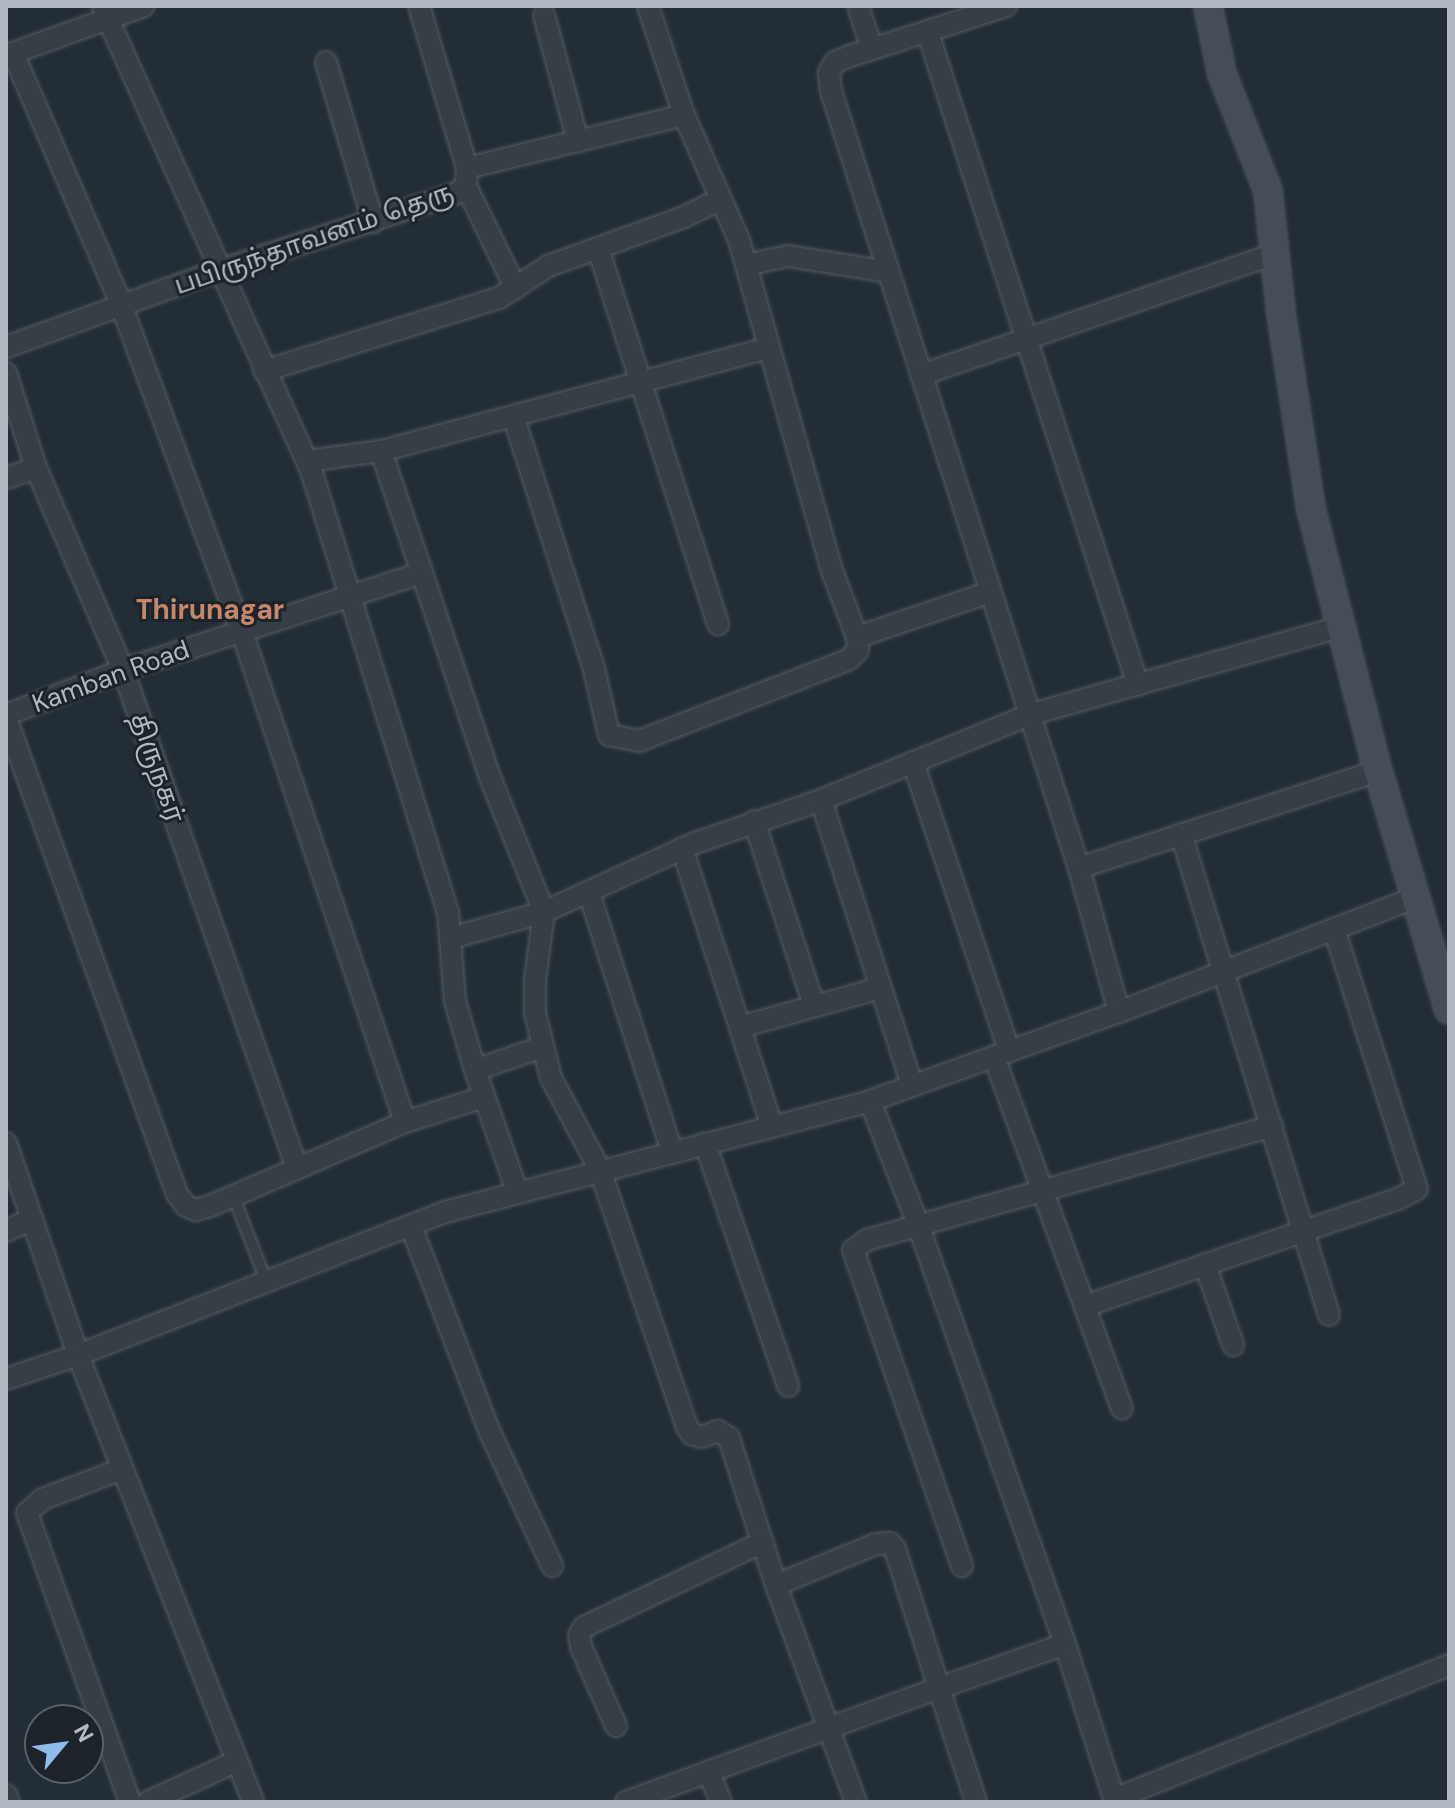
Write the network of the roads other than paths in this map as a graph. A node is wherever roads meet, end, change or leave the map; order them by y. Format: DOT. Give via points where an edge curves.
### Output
graph roads {
  1 [pos="144,6"];
  2 [pos="419,6"];
  3 [pos="648,6"];
  4 [pos="858,6"];
  5 [pos="1006,6"];
  6 [pos="1208,6"];
  7 [pos="981,10"];
  8 [pos="105,12"];
  9 [pos="544,15"];
  10 [pos="928,33"];
  11 [pos="872,49"];
  12 [pos="10,54"];
  13 [pos="326,62"];
  14 [pos="684,115"];
  15 [pos="578,141"];
  16 [pos="466,177"];
  17 [pos="721,199"];
  18 [pos="373,222"];
  19 [pos="598,248"];
  20 [pos="1275,254"];
  21 [pos="746,265"];
  22 [pos="220,270"];
  23 [pos="889,272"];
  24 [pos="516,289"];
  25 [pos="121,304"];
  26 [pos="1029,339"];
  27 [pos="6,347"];
  28 [pos="769,348"];
  29 [pos="264,371"];
  30 [pos="6,373"];
  31 [pos="921,375"];
  32 [pos="640,380"];
  33 [pos="514,418"];
  34 [pos="381,451"];
  35 [pos="307,461"];
  36 [pos="36,468"];
  37 [pos="6,478"];
  38 [pos="422,573"];
  39 [pos="991,592"];
  40 [pos="353,598"];
  41 [pos="718,624"];
  42 [pos="1341,627"];
  43 [pos="242,632"];
  44 [pos="857,637"];
  45 [pos="123,670"];
  46 [pos="1138,685"];
  47 [pos="1029,715"];
  48 [pos="6,717"];
  49 [pos="913,762"];
  50 [pos="1378,771"];
  51 [pos="821,800"];
  52 [pos="754,821"];
  53 [pos="1181,834"];
  54 [pos="682,848"];
  55 [pos="1079,868"];
  56 [pos="589,893"];
  57 [pos="1414,898"];
  58 [pos="544,912"];
  59 [pos="1334,929"];
  60 [pos="451,938"];
  61 [pos="1224,971"];
  62 [pos="881,988"];
  63 [pos="814,1006"];
  64 [pos="1449,1010"];
  65 [pos="1119,1012"];
  66 [pos="740,1027"];
  67 [pos="542,1047"];
  68 [pos="1001,1054"];
  69 [pos="475,1070"];
  70 [pos="912,1085"];
  71 [pos="484,1097"];
  72 [pos="870,1101"];
  73 [pos="405,1122"];
  74 [pos="772,1126"];
  75 [pos="1272,1126"];
  76 [pos="6,1143"];
  77 [pos="705,1143"];
  78 [pos="672,1152"];
  79 [pos="297,1168"];
  80 [pos="600,1170"];
  81 [pos="517,1191"];
  82 [pos="1043,1192"];
  83 [pos="233,1195"];
  84 [pos="32,1219"];
  85 [pos="411,1226"];
  86 [pos="919,1227"];
  87 [pos="1304,1230"];
  88 [pos="6,1231"];
  89 [pos="1205,1264"];
  90 [pos="266,1281"];
  91 [pos="1085,1306"];
  92 [pos="1329,1315"];
  93 [pos="1233,1345"];
  94 [pos="78,1355"];
  95 [pos="6,1379"];
  96 [pos="788,1386"];
  97 [pos="1122,1408"];
  98 [pos="122,1469"];
  99 [pos="763,1542"];
  100 [pos="552,1566"];
  101 [pos="962,1566"];
  102 [pos="776,1585"];
  103 [pos="1065,1644"];
  104 [pos="1449,1665"];
  105 [pos="939,1688"];
  106 [pos="616,1726"];
  107 [pos="829,1728"];
  108 [pos="237,1761"];
  109 [pos="708,1772"];
  110 [pos="6,1795"];
  111 [pos="1114,1800"];
  112 [pos="9,1802"];
  113 [pos="130,1802"];
  114 [pos="148,1802"];
  115 [pos="253,1802"];
  116 [pos="626,1802"];
  117 [pos="721,1802"];
  118 [pos="856,1802"];
  119 [pos="976,1802"];
  1 -- 8 [label="street"];
  2 -- 16 [label="street"];
  3 -- 14 [label="street"];
  4 -- 11 [label="street"];
  5 -- 7 [label="street"];
  6 -- 20 [label="main road" via="1222,74 1268,191"];
  7 -- 10 [label="street"];
  8 -- 12 [label="street"];
  8 -- 22 [label="street"];
  9 -- 15 [label="street"];
  10 -- 11 [label="street"];
  10 -- 26 [label="street"];
  11 -- 23 [label="street" via="835,62 829,73"];
  12 -- 25 [label="street"];
  13 -- 18 [label="street"];
  14 -- 15 [label="street, பபிருந்தாவனம் தெரு"];
  14 -- 17 [label="street"];
  15 -- 16 [label="street, பபிருந்தாவனம் தெரு"];
  16 -- 18 [label="street, பபிருந்தாவனம் தெரு" via="457,193"];
  16 -- 24 [label="street"];
  17 -- 19 [label="street"];
  17 -- 21 [label="street"];
  18 -- 22 [label="street, பபிருந்தாவனம் தெரு"];
  19 -- 24 [label="street" via="548,266"];
  19 -- 32 [label="street"];
  20 -- 26 [label="street"];
  20 -- 42 [label="main road" via="1311,509"];
  21 -- 23 [label="street" via="788,256"];
  21 -- 28 [label="street"];
  22 -- 25 [label="street, பபிருந்தாவனம் தெரு"];
  22 -- 29 [label="street"];
  23 -- 31 [label="street"];
  24 -- 29 [label="street" via="471,308"];
  25 -- 27 [label="street, பபிருந்தாவனம் தெரு"];
  25 -- 43 [label="street"];
  26 -- 31 [label="street"];
  26 -- 46 [label="street"];
  28 -- 32 [label="street"];
  28 -- 44 [label="street" via="831,568"];
  29 -- 35 [label="street"];
  30 -- 36 [label="street, திருநகர்"];
  31 -- 39 [label="street"];
  32 -- 33 [label="street"];
  32 -- 41 [label="street"];
  33 -- 34 [label="street"];
  33 -- 44 [label="street" via="594,669 609,735 639,741 848,660 858,650"];
  34 -- 35 [label="street"];
  34 -- 38 [label="street"];
  35 -- 40 [label="street"];
  36 -- 37 [label="street"];
  36 -- 45 [label="street, திருநகர்"];
  38 -- 40 [label="street, Kamban Road"];
  38 -- 58 [label="street" via="491,780"];
  39 -- 44 [label="street"];
  39 -- 47 [label="street"];
  40 -- 43 [label="street, Kamban Road"];
  40 -- 60 [label="street" via="448,912"];
  42 -- 46 [label="street"];
  42 -- 50 [label="main road"];
  43 -- 45 [label="street, Kamban Road"];
  43 -- 73 [label="street"];
  45 -- 48 [label="street, Kamban Road"];
  45 -- 79 [label="street, திருநகர்"];
  46 -- 47 [label="street"];
  47 -- 49 [label="street"];
  47 -- 55 [label="street"];
  48 -- 83 [label="street" via="177,1194 196,1210"];
  49 -- 51 [label="street"];
  49 -- 68 [label="street"];
  50 -- 53 [label="street"];
  50 -- 57 [label="main road"];
  51 -- 52 [label="street"];
  51 -- 62 [label="street"];
  52 -- 54 [label="street"];
  52 -- 63 [label="street"];
  53 -- 55 [label="street"];
  53 -- 61 [label="street"];
  54 -- 56 [label="street"];
  54 -- 66 [label="street"];
  55 -- 65 [label="street"];
  56 -- 58 [label="street"];
  56 -- 78 [label="street"];
  57 -- 59 [label="street"];
  57 -- 64 [label="main road"];
  58 -- 60 [label="street"];
  58 -- 67 [label="street" via="535,980"];
  59 -- 61 [label="street"];
  59 -- 87 [label="street" via="1417,1189"];
  60 -- 69 [label="street" via="455,1001"];
  61 -- 65 [label="street"];
  61 -- 75 [label="street"];
  62 -- 63 [label="street"];
  62 -- 70 [label="street"];
  63 -- 66 [label="street"];
  65 -- 68 [label="street"];
  66 -- 74 [label="street"];
  67 -- 69 [label="street"];
  67 -- 80 [label="street" via="551,1078"];
  68 -- 70 [label="street"];
  68 -- 82 [label="street"];
  69 -- 71 [label="street"];
  70 -- 72 [label="street"];
  71 -- 73 [label="street"];
  71 -- 81 [label="street"];
  72 -- 74 [label="street"];
  72 -- 86 [label="street"];
  73 -- 79 [label="street"];
  74 -- 77 [label="street"];
  75 -- 82 [label="street"];
  75 -- 87 [label="street"];
  76 -- 84 [label="street"];
  77 -- 78 [label="street"];
  77 -- 96 [label="street"];
  78 -- 80 [label="street"];
  79 -- 83 [label="street"];
  80 -- 81 [label="street"];
  80 -- 99 [label="street" via="687,1427 702,1437 718,1431 729,1438"];
  81 -- 85 [label="street"];
  82 -- 86 [label="street"];
  82 -- 91 [label="street"];
  83 -- 90 [label="lane"];
  84 -- 88 [label="street"];
  84 -- 94 [label="street"];
  85 -- 90 [label="street"];
  85 -- 100 [label="street" via="489,1430"];
  86 -- 101 [label="street" via="867,1240 853,1250"];
  86 -- 103 [label="street"];
  87 -- 89 [label="street"];
  87 -- 92 [label="street"];
  89 -- 91 [label="street"];
  89 -- 93 [label="street"];
  90 -- 94 [label="street"];
  91 -- 97 [label="street"];
  94 -- 95 [label="street"];
  94 -- 98 [label="street"];
  98 -- 108 [label="street"];
  98 -- 113 [label="street" via="43,1499 27,1513"];
  99 -- 102 [label="street"];
  99 -- 106 [label="street" via="584,1627 581,1647"];
  102 -- 105 [label="street" via="890,1543"];
  102 -- 107 [label="street"];
  103 -- 105 [label="street"];
  103 -- 111 [label="street"];
  104 -- 111 [label="street"];
  105 -- 107 [label="street"];
  105 -- 119 [label="street"];
  107 -- 109 [label="street"];
  107 -- 118 [label="street"];
  108 -- 114 [label="street"];
  108 -- 115 [label="street"];
  109 -- 116 [label="street"];
  109 -- 117 [label="street"];
  110 -- 112 [label="street"];
}
